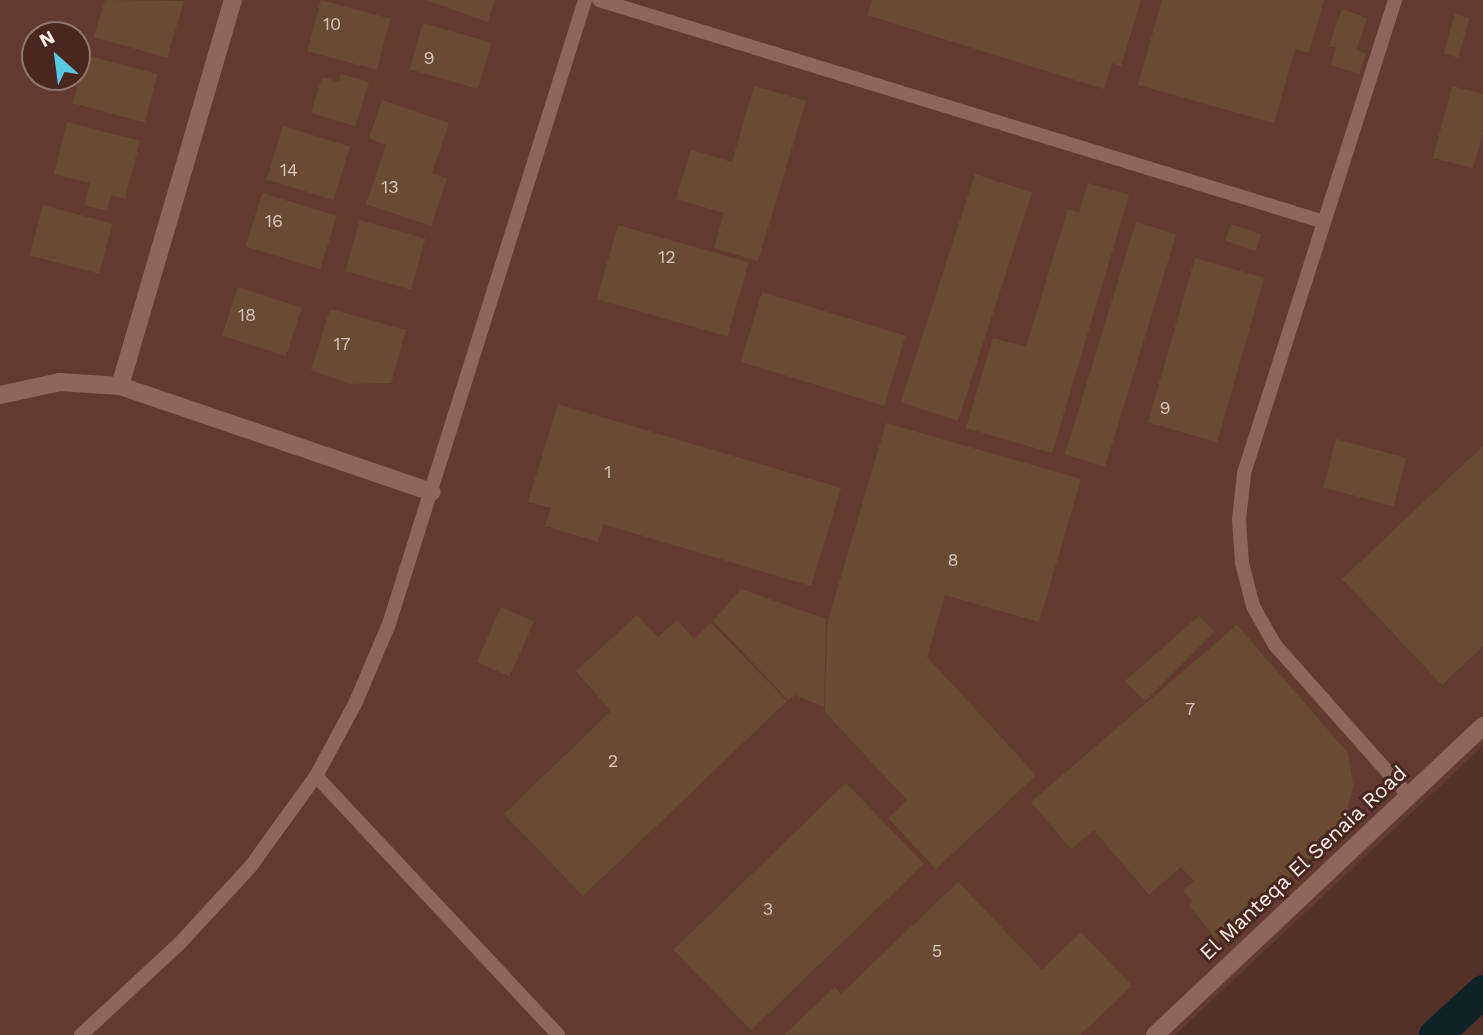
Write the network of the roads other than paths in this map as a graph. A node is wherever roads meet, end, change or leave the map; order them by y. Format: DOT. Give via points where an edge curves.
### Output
graph roads {
  1 [pos="233,0"];
  2 [pos="585,0"];
  3 [pos="599,0"];
  4 [pos="1395,0"];
  5 [pos="1324,222"];
  6 [pos="0,374"];
  7 [pos="120,386"];
  8 [pos="4,393"];
  9 [pos="431,492"];
  10 [pos="1483,726"];
  11 [pos="316,776"];
  12 [pos="1408,795"];
  13 [pos="81,1035"];
  14 [pos="558,1035"];
  15 [pos="1155,1035"];
  1 -- 7 [label="street"];
  2 -- 9 [label="lane"];
  3 -- 5 [label="lane"];
  4 -- 5 [label="lane"];
  5 -- 12 [label="lane" via="1244,474 1242,563 1253,606 1275,645"];
  6 -- 8 [label="street"];
  7 -- 8 [label="street" via="60,382"];
  7 -- 9 [label="street"];
  9 -- 11 [label="lane" via="389,624 355,704"];
  10 -- 12 [label="street, El Manteqa El Senaia Road"];
  11 -- 13 [label="lane" via="251,866 180,943"];
  11 -- 14 [label="lane"];
  12 -- 15 [label="street, El Manteqa El Senaia Road"];
}
